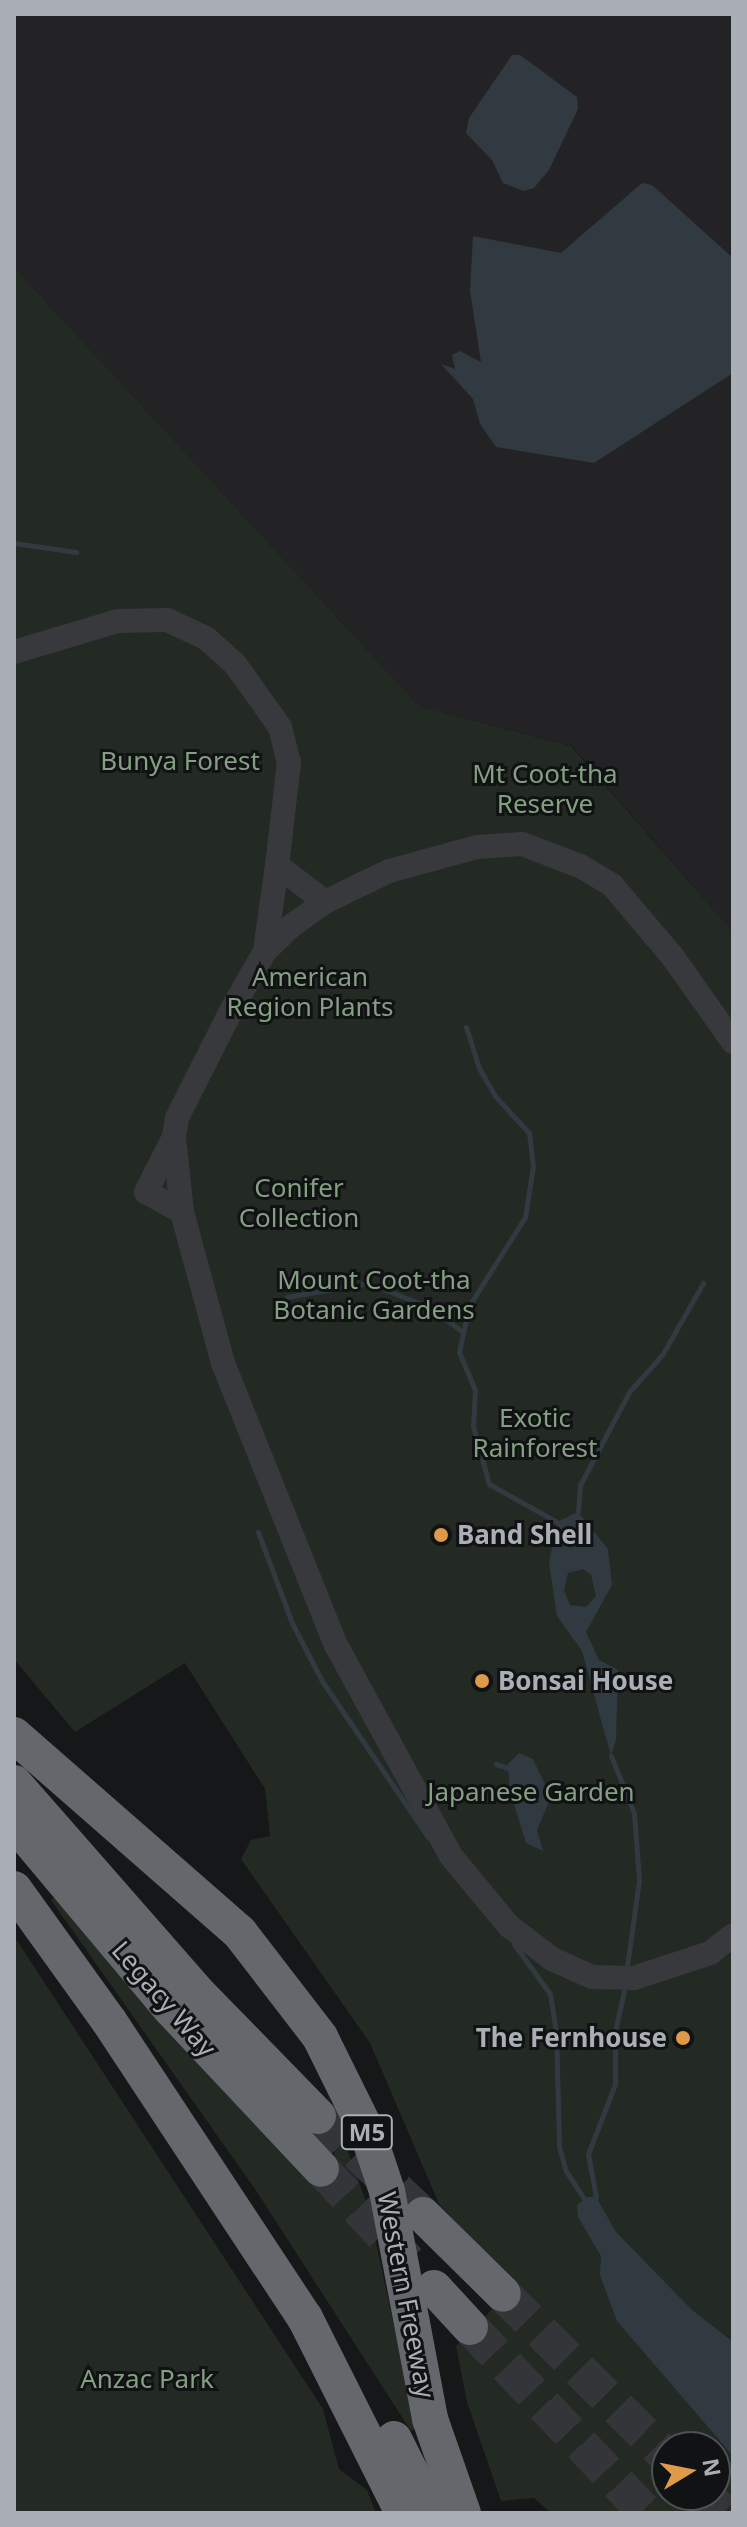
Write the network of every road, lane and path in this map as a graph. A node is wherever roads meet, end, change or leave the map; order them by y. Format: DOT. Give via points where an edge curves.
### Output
graph roads {
  1 [pos="14,652"];
  2 [pos="277,865"];
  3 [pos="325,902"];
  4 [pos="265,951"];
  5 [pos="733,1042"];
  6 [pos="14,1735"];
  7 [pos="14,1783"];
  8 [pos="14,1822"];
  9 [pos="14,1889"];
  10 [pos="733,1935"];
  11 [pos="318,2116"];
  12 [pos="321,2169"];
  13 [pos="423,2215"];
  14 [pos="434,2288"];
  15 [pos="503,2294"];
  16 [pos="305,2318"];
  17 [pos="470,2327"];
  18 [pos="403,2513"];
  19 [pos="431,2513"];
  20 [pos="463,2513"];
  1 -- 2 [label="street" via="118,621 167,620 206,638 235,664 280,727 289,762"];
  2 -- 3 [label="street"];
  2 -- 4 [label="street"];
  3 -- 4 [label="street"];
  3 -- 5 [label="street" via="389,871 477,847 522,844 580,866 612,885 672,956"];
  4 -- 10 [label="street" via="196,1077 174,1137 182,1212 223,1363 336,1645 451,1856 509,1926 552,1959 592,1977 634,1978 710,1953"];
  6 -- 20 [label="highway, Western Freeway / M5" via="240,1933 320,2037 368,2134 387,2191 430,2419"];
  7 -- 11 [label="highway, Legacy Way / M5" via="195,1990"];
  8 -- 12 [label="highway, Legacy Way / M5" via="171,2009"];
  9 -- 16 [label="highway" via="109,2021"];
  13 -- 15 [label="highway"];
  14 -- 17 [label="highway"];
  16 -- 18 [label="highway"];
  16 -- 19 [label="highway" via="362,2385"];
}
